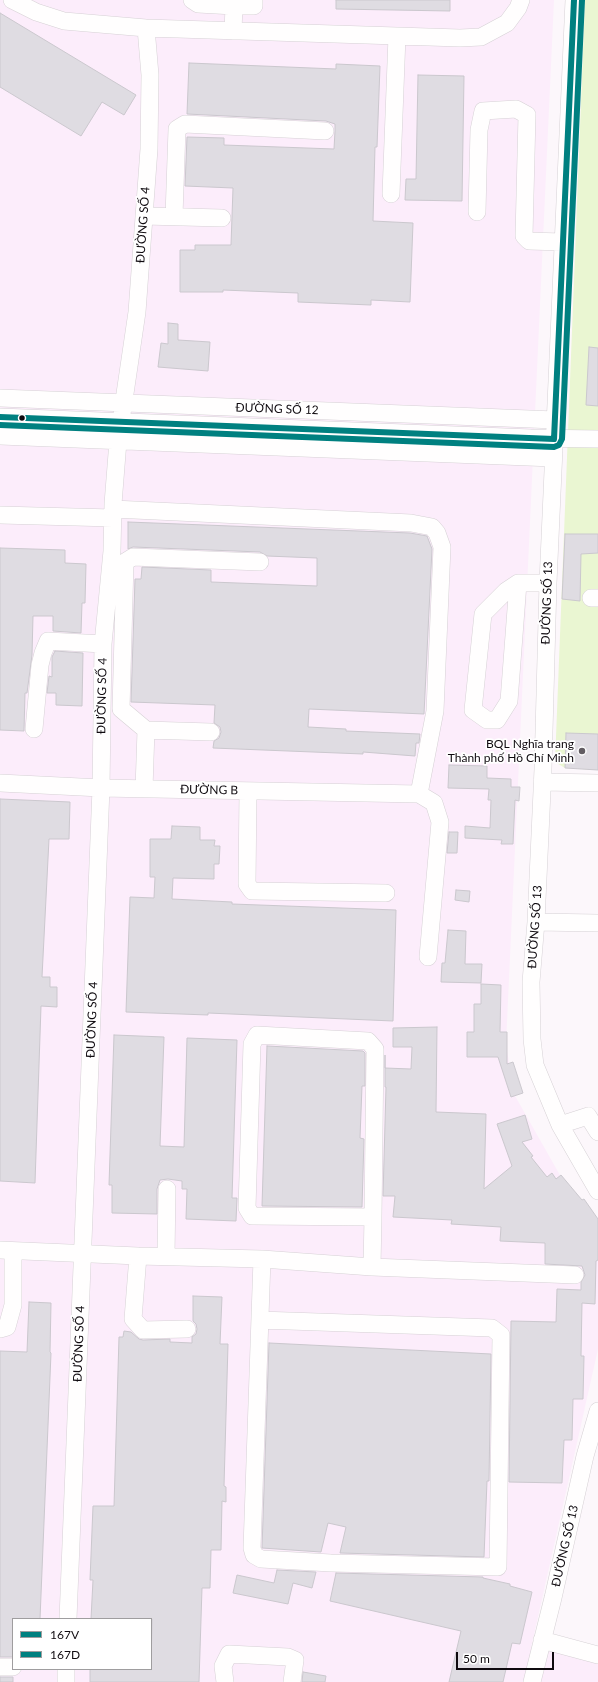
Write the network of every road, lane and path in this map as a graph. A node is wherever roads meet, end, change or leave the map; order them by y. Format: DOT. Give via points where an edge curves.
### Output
graph roads {
  1 [pos="12,0"];
  2 [pos="192,0"];
  3 [pos="254,0"];
  4 [pos="522,0"];
  5 [pos="574,0"];
  6 [pos="234,6"];
  7 [pos="146,28"];
  8 [pos="233,31"];
  9 [pos="397,36"];
  10 [pos="325,131"];
  11 [pos="391,194"];
  12 [pos="477,212"];
  13 [pos="144,216"];
  14 [pos="174,216"];
  15 [pos="222,218"];
  16 [pos="562,242"];
  17 [pos="0,398"];
  18 [pos="124,403"];
  19 [pos="0,417"];
  20 [pos="555,420"];
  21 [pos="120,421"];
  22 [pos="0,436"];
  23 [pos="554,439"];
  24 [pos="598,439"];
  25 [pos="118,441"];
  26 [pos="553,458"];
  27 [pos="113,514"];
  28 [pos="0,515"];
  29 [pos="260,562"];
  30 [pos="518,583"];
  31 [pos="548,583"];
  32 [pos="103,644"];
  33 [pos="34,729"];
  34 [pos="146,730"];
  35 [pos="211,732"];
  36 [pos="542,782"];
  37 [pos="0,783"];
  38 [pos="598,783"];
  39 [pos="101,788"];
  40 [pos="144,788"];
  41 [pos="248,791"];
  42 [pos="419,794"];
  43 [pos="386,893"];
  44 [pos="536,922"];
  45 [pos="598,923"];
  46 [pos="428,957"];
  47 [pos="560,1125"];
  48 [pos="598,1132"];
  49 [pos="167,1189"];
  50 [pos="598,1191"];
  51 [pos="374,1218"];
  52 [pos="7,1250"];
  53 [pos="83,1254"];
  54 [pos="138,1256"];
  55 [pos="166,1256"];
  56 [pos="262,1259"];
  57 [pos="372,1267"];
  58 [pos="575,1275"];
  59 [pos="260,1320"];
  60 [pos="0,1329"];
  61 [pos="187,1329"];
  62 [pos="598,1411"];
  63 [pos="68,1618"];
  64 [pos="542,1640"];
  65 [pos="598,1655"];
  66 [pos="0,1667"];
  67 [pos="12,1667"];
  68 [pos="66,1670"];
  69 [pos="66,1682"];
  70 [pos="225,1682"];
  71 [pos="292,1682"];
  72 [pos="532,1682"];
  1 -- 7 [label="street" via="36,12 64,21"];
  2 -- 6 [label="street" via="198,4"];
  3 -- 6 [label="street" via="254,6"];
  4 -- 9 [label="street" via="507,24 481,37"];
  5 -- 16 [label="street, ĐƯỜNG SỐ 13"];
  6 -- 8 [label="street"];
  7 -- 8 [label="street"];
  7 -- 13 [label="street, ĐƯỜNG SỐ 4" via="150,75"];
  8 -- 9 [label="street"];
  9 -- 11 [label="street"];
  10 -- 14 [label="street" via="185,124 177,129"];
  12 -- 16 [label="street" via="478,130 483,111 516,109 527,115 524,236 529,241"];
  13 -- 14 [label="street"];
  13 -- 18 [label="street, ĐƯỜNG SỐ 4" via="137,312"];
  14 -- 15 [label="street"];
  16 -- 20 [label="street, ĐƯỜNG SỐ 13"];
  17 -- 18 [label="street, ĐƯỜNG SỐ 12"];
  18 -- 20 [label="street, ĐƯỜNG SỐ 12"];
  18 -- 21 [label="street, ĐƯỜNG SỐ 4"];
  19 -- 21 [label="street, ĐƯỜNG SỐ 12"];
  20 -- 23 [label="street, ĐƯỜNG SỐ 13"];
  21 -- 23 [label="street, ĐƯỜNG SỐ 12"];
  21 -- 25 [label="street, ĐƯỜNG SỐ 4"];
  22 -- 25 [label="street"];
  23 -- 24 [label="street, ĐƯỜNG SỐ 12"];
  23 -- 26 [label="street, ĐƯỜNG SỐ 13"];
  25 -- 26 [label="street"];
  25 -- 27 [label="street, ĐƯỜNG SỐ 4"];
  26 -- 31 [label="street, ĐƯỜNG SỐ 13"];
  27 -- 28 [label="street"];
  27 -- 32 [label="street, ĐƯỜNG SỐ 4"];
  27 -- 42 [label="street" via="411,523 432,527 442,547 435,703"];
  29 -- 34 [label="street" via="134,558 125,562 121,709"];
  30 -- 30 [label="street" via="482,614 474,710 487,720 496,720 509,702"];
  30 -- 31 [label="street"];
  31 -- 36 [label="street, ĐƯỜNG SỐ 13"];
  32 -- 33 [label="street" via="48,641 40,665"];
  32 -- 39 [label="street, ĐƯỜNG SỐ 4"];
  34 -- 35 [label="street"];
  34 -- 40 [label="street"];
  36 -- 38 [label="street"];
  36 -- 44 [label="street, ĐƯỜNG SỐ 13"];
  37 -- 39 [label="street, ĐƯỜNG B"];
  39 -- 40 [label="street, ĐƯỜNG B"];
  39 -- 53 [label="street, ĐƯỜNG SỐ 4"];
  40 -- 41 [label="street, ĐƯỜNG B"];
  41 -- 42 [label="street, ĐƯỜNG B"];
  41 -- 43 [label="street" via="247,884 252,891"];
  42 -- 46 [label="street" via="434,803 440,822"];
  44 -- 45 [label="street"];
  44 -- 47 [label="street, ĐƯỜNG SỐ 13" via="531,982 532,1039 536,1065"];
  47 -- 48 [label="street" via="588,1116"];
  47 -- 50 [label="street, ĐƯỜNG SỐ 13"];
  49 -- 55 [label="street"];
  51 -- 51 [label="street" via="375,1049 368,1041 257,1035 252,1044 246,1208 252,1216"];
  51 -- 57 [label="street"];
  52 -- 53 [label="street"];
  52 -- 60 [label="street" via="13,1305 7,1327"];
  53 -- 54 [label="street"];
  53 -- 63 [label="street, ĐƯỜNG SỐ 4"];
  54 -- 55 [label="street"];
  54 -- 61 [label="street" via="133,1319 143,1330"];
  55 -- 56 [label="street"];
  56 -- 57 [label="street"];
  56 -- 59 [label="street"];
  57 -- 58 [label="street"];
  59 -- 59 [label="street" via="252,1548 254,1555 261,1559 331,1563 498,1567 501,1335 492,1328"];
  62 -- 64 [label="street, ĐƯỜNG SỐ 13"];
  64 -- 65 [label="street"];
  64 -- 72 [label="street, ĐƯỜNG SỐ 13"];
  66 -- 67 [label="street"];
  68 -- 69 [label="street"];
  70 -- 71 [label="street" via="223,1666 229,1654 288,1657 295,1660"];
}
